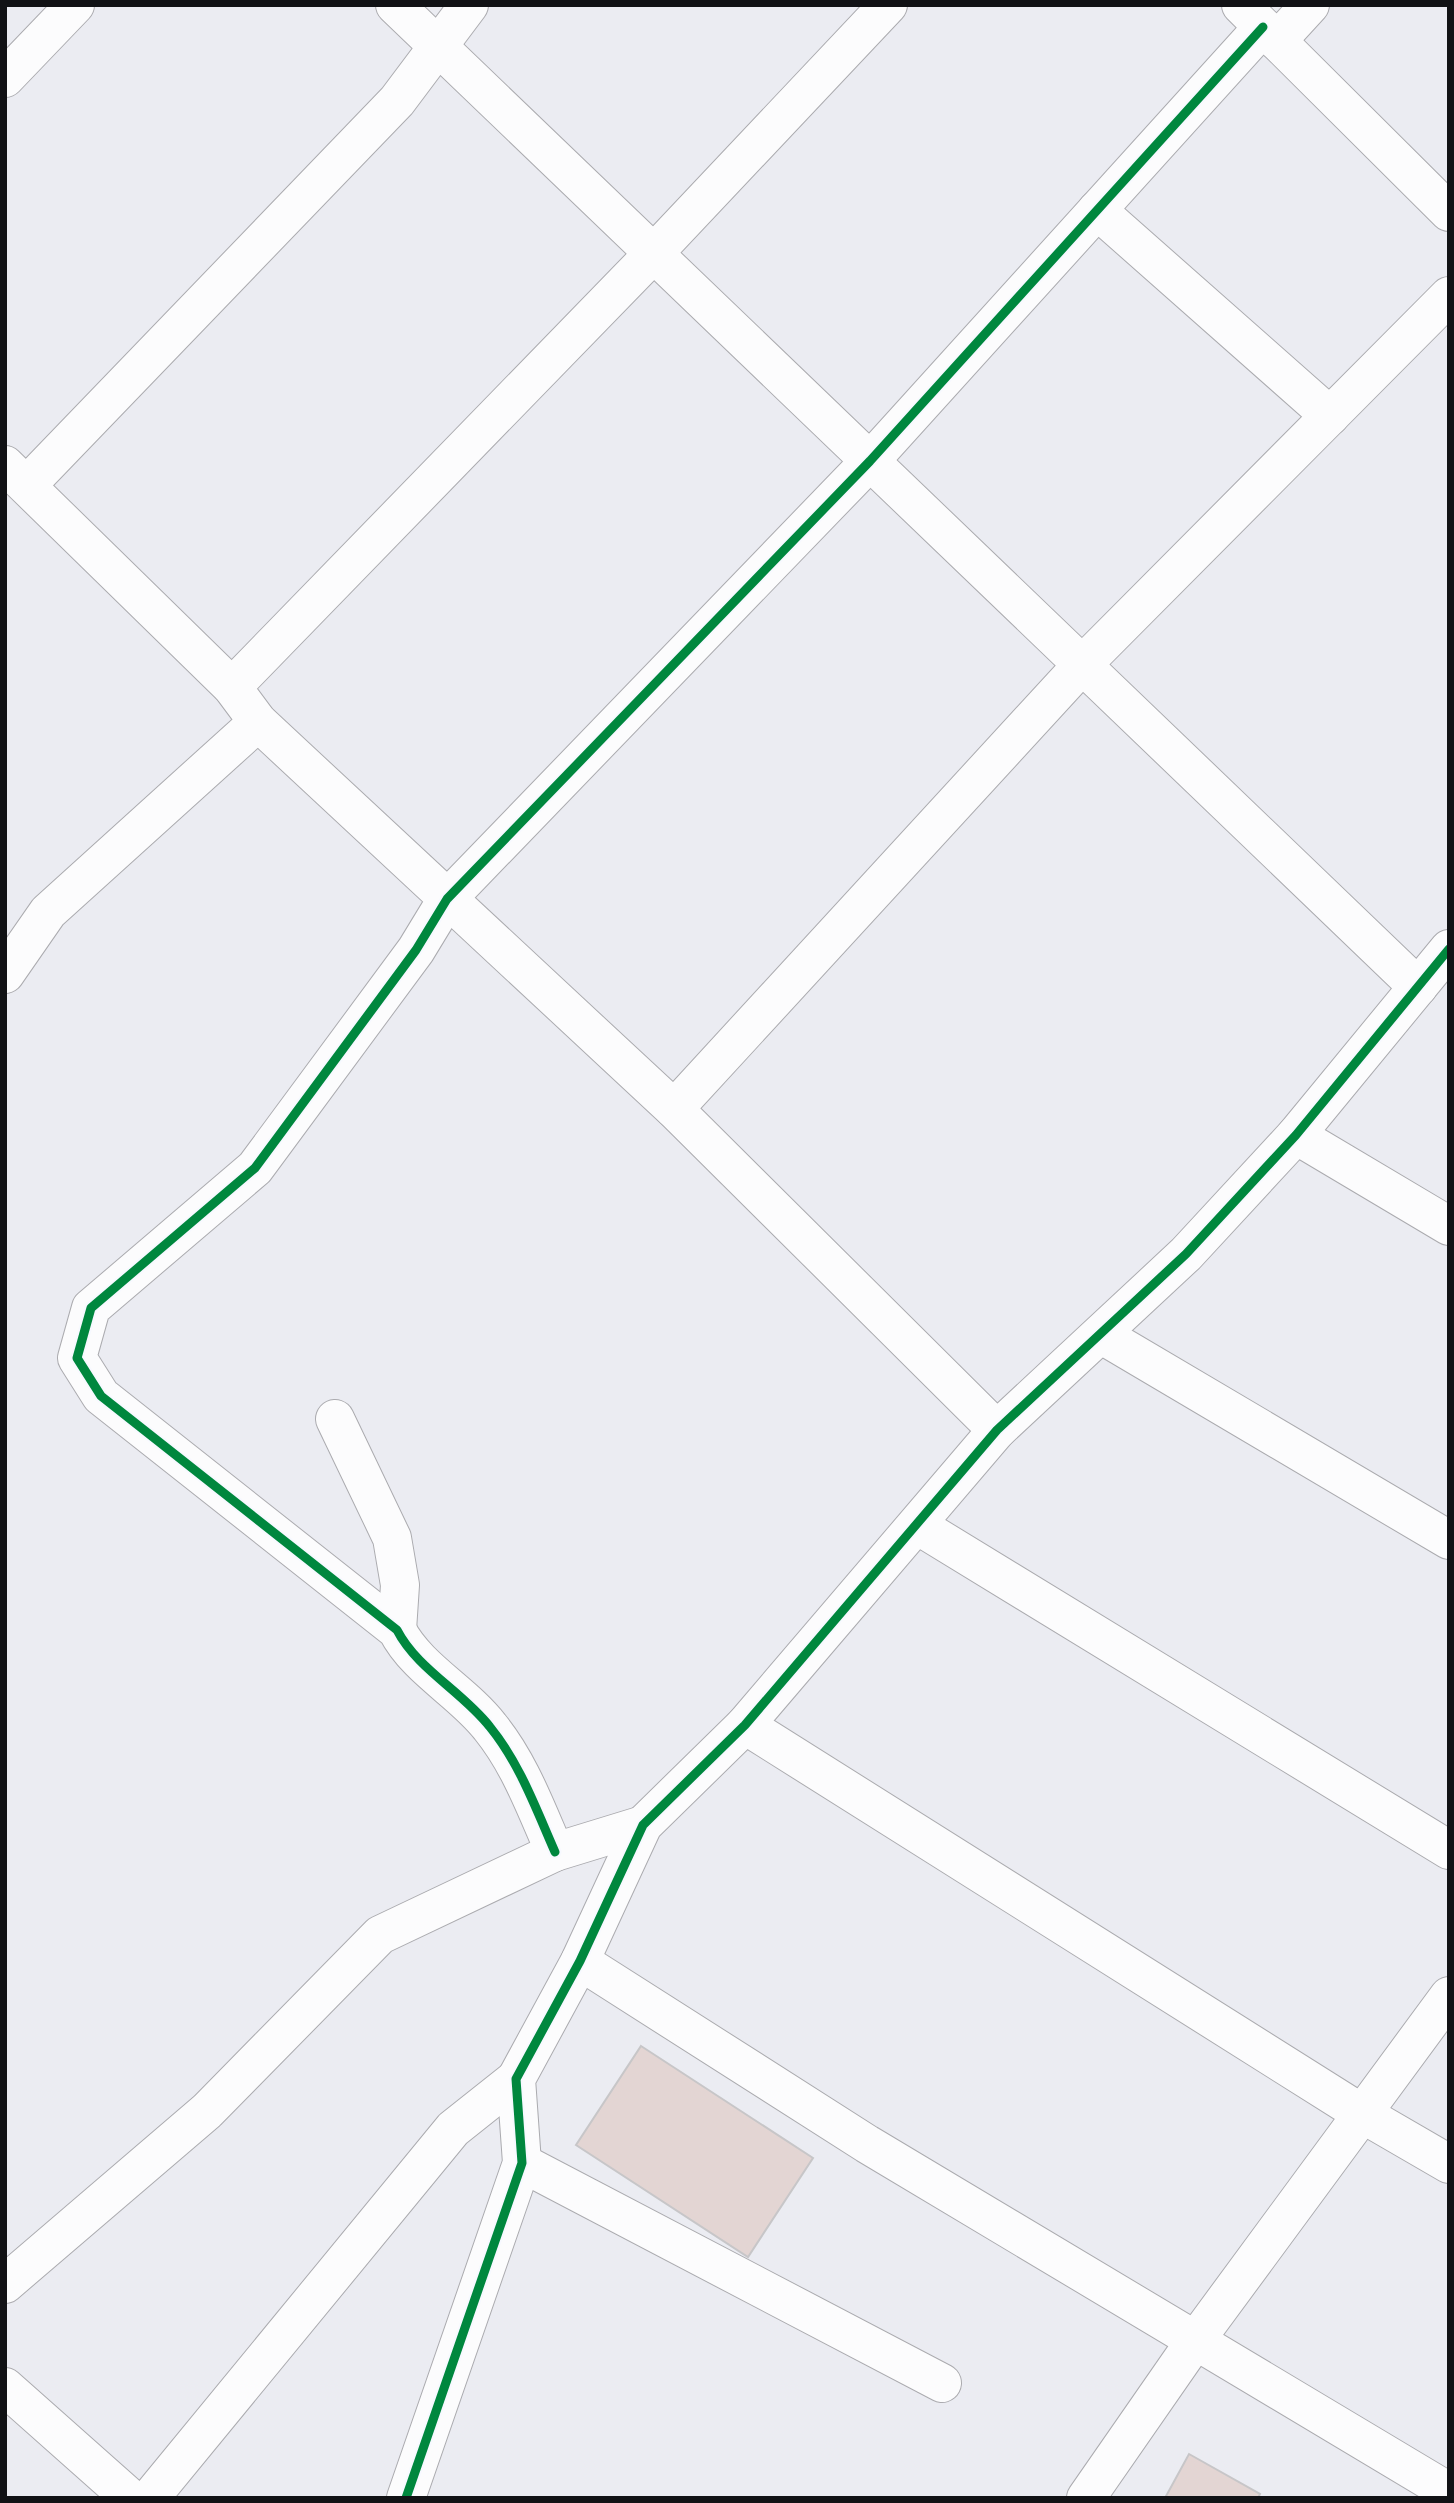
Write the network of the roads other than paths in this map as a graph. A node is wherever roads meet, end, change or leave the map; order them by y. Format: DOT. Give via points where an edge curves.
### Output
graph roads {
  1 [pos="75,5"];
  2 [pos="395,5"];
  3 [pos="469,5"];
  4 [pos="888,5"];
  5 [pos="1310,5"];
  6 [pos="1260,24"];
  7 [pos="438,45"];
  8 [pos="5,78"];
  9 [pos="1097,211"];
  10 [pos="1449,212"];
  11 [pos="654,253"];
  12 [pos="1449,296"];
  13 [pos="1330,416"];
  14 [pos="870,461"];
  15 [pos="16,475"];
  16 [pos="1082,665"];
  17 [pos="232,687"];
  18 [pos="258,722"];
  19 [pos="447,899"];
  20 [pos="1449,949"];
  21 [pos="5,974"];
  22 [pos="1418,987"];
  23 [pos="674,1109"];
  24 [pos="1296,1135"];
  25 [pos="1449,1226"];
  26 [pos="1102,1335"];
  27 [pos="335,1419"];
  28 [pos="997,1430"];
  29 [pos="917,1525"];
  30 [pos="1449,1541"];
  31 [pos="397,1630"];
  32 [pos="745,1725"];
  33 [pos="643,1825"];
  34 [pos="1449,1850"];
  35 [pos="555,1852"];
  36 [pos="580,1961"];
  37 [pos="1449,1996"];
  38 [pos="516,2079"];
  39 [pos="1361,2113"];
  40 [pos="522,2163"];
  41 [pos="1449,2164"];
  42 [pos="5,2284"];
  43 [pos="1195,2341"];
  44 [pos="942,2382"];
  45 [pos="5,2387"];
  46 [pos="1449,2492"];
  47 [pos="130,2498"];
  48 [pos="150,2498"];
  49 [pos="406,2498"];
  50 [pos="1086,2498"];
  1 -- 8 [label="street"];
  2 -- 7 [label="street"];
  3 -- 7 [label="street"];
  4 -- 11 [label="street"];
  5 -- 6 [label="street"];
  6 -- 9 [label="street"];
  6 -- 10 [label="street"];
  7 -- 11 [label="street"];
  7 -- 15 [label="street" via="397,101"];
  9 -- 13 [label="street"];
  9 -- 14 [label="street"];
  11 -- 14 [label="street"];
  11 -- 17 [label="street"];
  12 -- 13 [label="street"];
  13 -- 16 [label="street"];
  14 -- 16 [label="street"];
  14 -- 19 [label="street"];
  15 -- 17 [label="street"];
  16 -- 22 [label="street"];
  16 -- 23 [label="street"];
  17 -- 18 [label="street"];
  18 -- 19 [label="street"];
  18 -- 21 [label="street" via="48,912"];
  19 -- 23 [label="street"];
  19 -- 31 [label="street" via="416,950 255,1168 91,1308 77,1358 101,1396"];
  20 -- 22 [label="street"];
  22 -- 24 [label="street"];
  23 -- 28 [label="street"];
  24 -- 25 [label="street"];
  24 -- 26 [label="street" via="1186,1254"];
  26 -- 28 [label="street"];
  26 -- 30 [label="street"];
  27 -- 31 [label="street" via="392,1538 400,1585"];
  28 -- 29 [label="street"];
  29 -- 32 [label="street"];
  29 -- 34 [label="street"];
  31 -- 35 [label="street" via="406,1646 465,1698 491,1728 520,1772"];
  32 -- 33 [label="street"];
  32 -- 39 [label="street"];
  33 -- 35 [label="street"];
  33 -- 36 [label="street"];
  35 -- 42 [label="street" via="380,1935 207,2112"];
  36 -- 38 [label="street"];
  36 -- 43 [label="street" via="867,2144"];
  37 -- 39 [label="street"];
  38 -- 40 [label="street"];
  38 -- 48 [label="street" via="453,2129"];
  39 -- 41 [label="street"];
  39 -- 43 [label="street"];
  40 -- 44 [label="street"];
  40 -- 49 [label="street"];
  43 -- 46 [label="street"];
  43 -- 50 [label="street"];
  45 -- 47 [label="street"];
}
